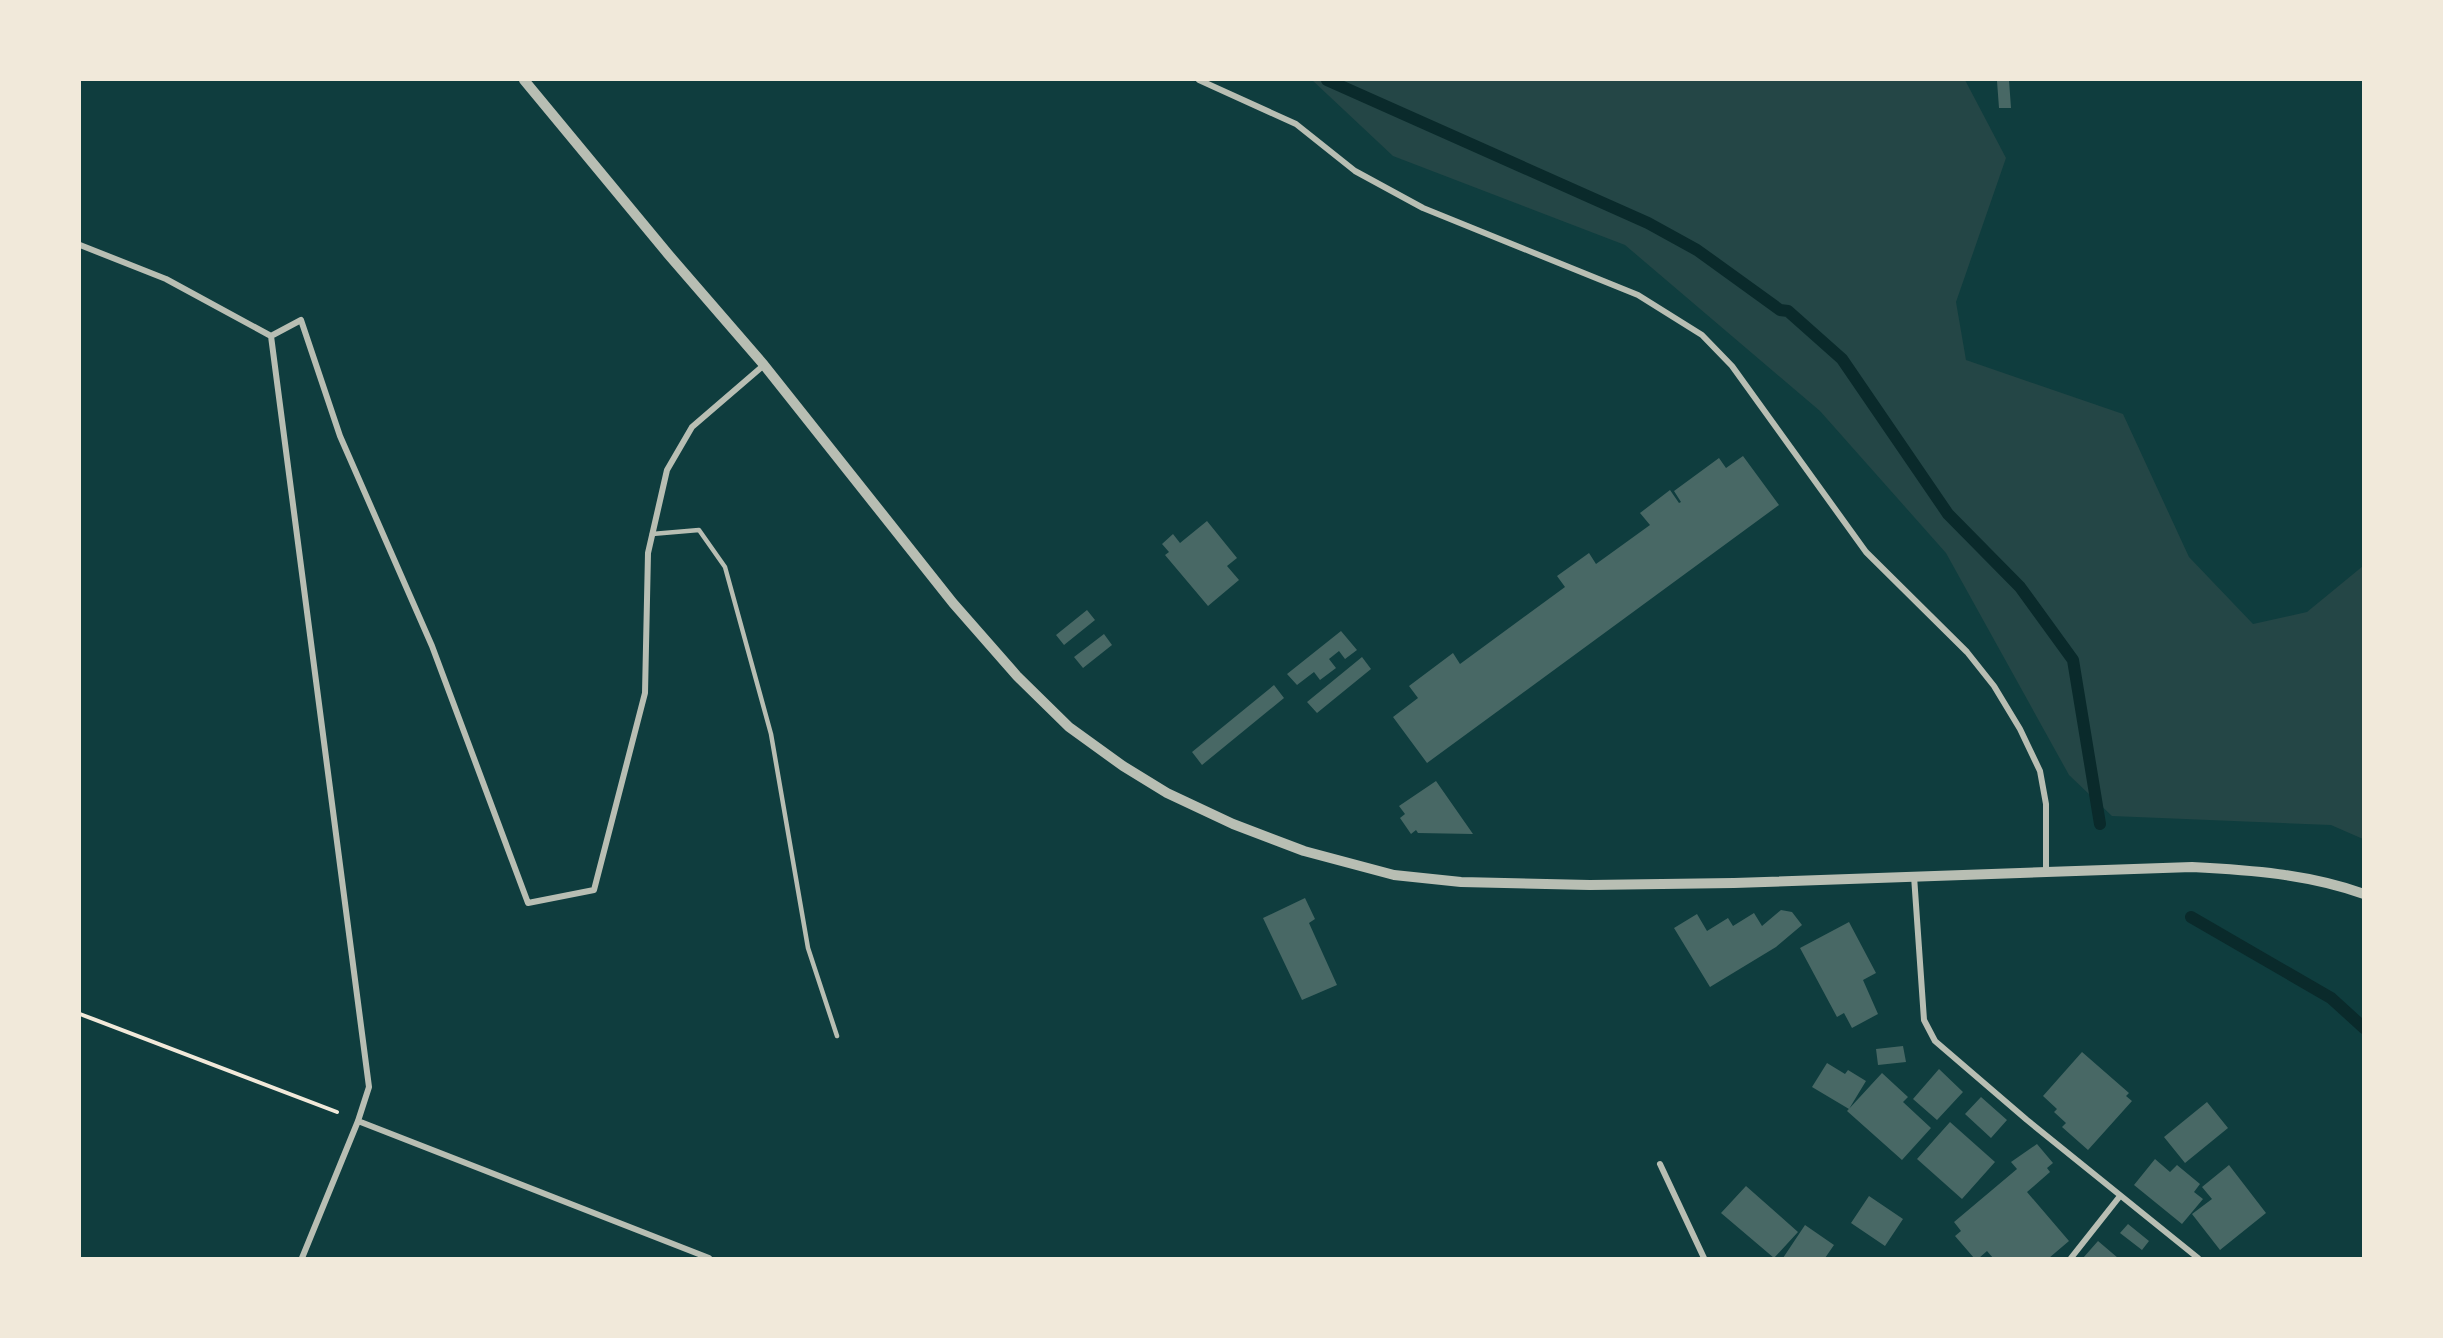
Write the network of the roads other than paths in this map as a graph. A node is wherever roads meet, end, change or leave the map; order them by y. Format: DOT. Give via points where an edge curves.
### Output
graph roads {
  1 [pos="525,80"];
  2 [pos="1198,80"];
  3 [pos="80,245"];
  4 [pos="271,336"];
  5 [pos="764,365"];
  6 [pos="652,534"];
  7 [pos="2046,871"];
  8 [pos="1914,876"];
  9 [pos="2364,894"];
  10 [pos="837,1036"];
  11 [pos="358,1121"];
  12 [pos="1660,1164"];
  13 [pos="2120,1196"];
  14 [pos="302,1258"];
  15 [pos="709,1258"];
  16 [pos="1704,1258"];
  17 [pos="2071,1258"];
  18 [pos="2198,1258"];
  1 -- 5 [label="street"];
  2 -- 7 [label="street" via="1296,124 1356,171 1423,208 1638,295 1702,335 1732,366 1866,552 1967,652 1994,686 2040,771 2046,804"];
  3 -- 4 [label="street" via="166,279"];
  4 -- 6 [label="street" via="301,320 340,436 432,646 528,903 594,890 645,693 648,553"];
  4 -- 11 [label="street" via="369,1088"];
  5 -- 6 [label="street" via="692,427 667,470"];
  5 -- 8 [label="street" via="953,603 1017,676 1062,720 1123,766 1167,793 1233,824 1304,851 1383,872 1461,882 1590,885"];
  6 -- 10 [label="lane" via="699,530 725,567 771,734 808,948"];
  7 -- 8 [label="street"];
  7 -- 9 [label="street" via="2192,867 2255,870 2337,884"];
  8 -- 13 [label="street" via="1924,1020 1935,1041"];
  11 -- 14 [label="street"];
  11 -- 15 [label="street"];
  12 -- 16 [label="street"];
  13 -- 17 [label="street"];
  13 -- 18 [label="street"];
}
